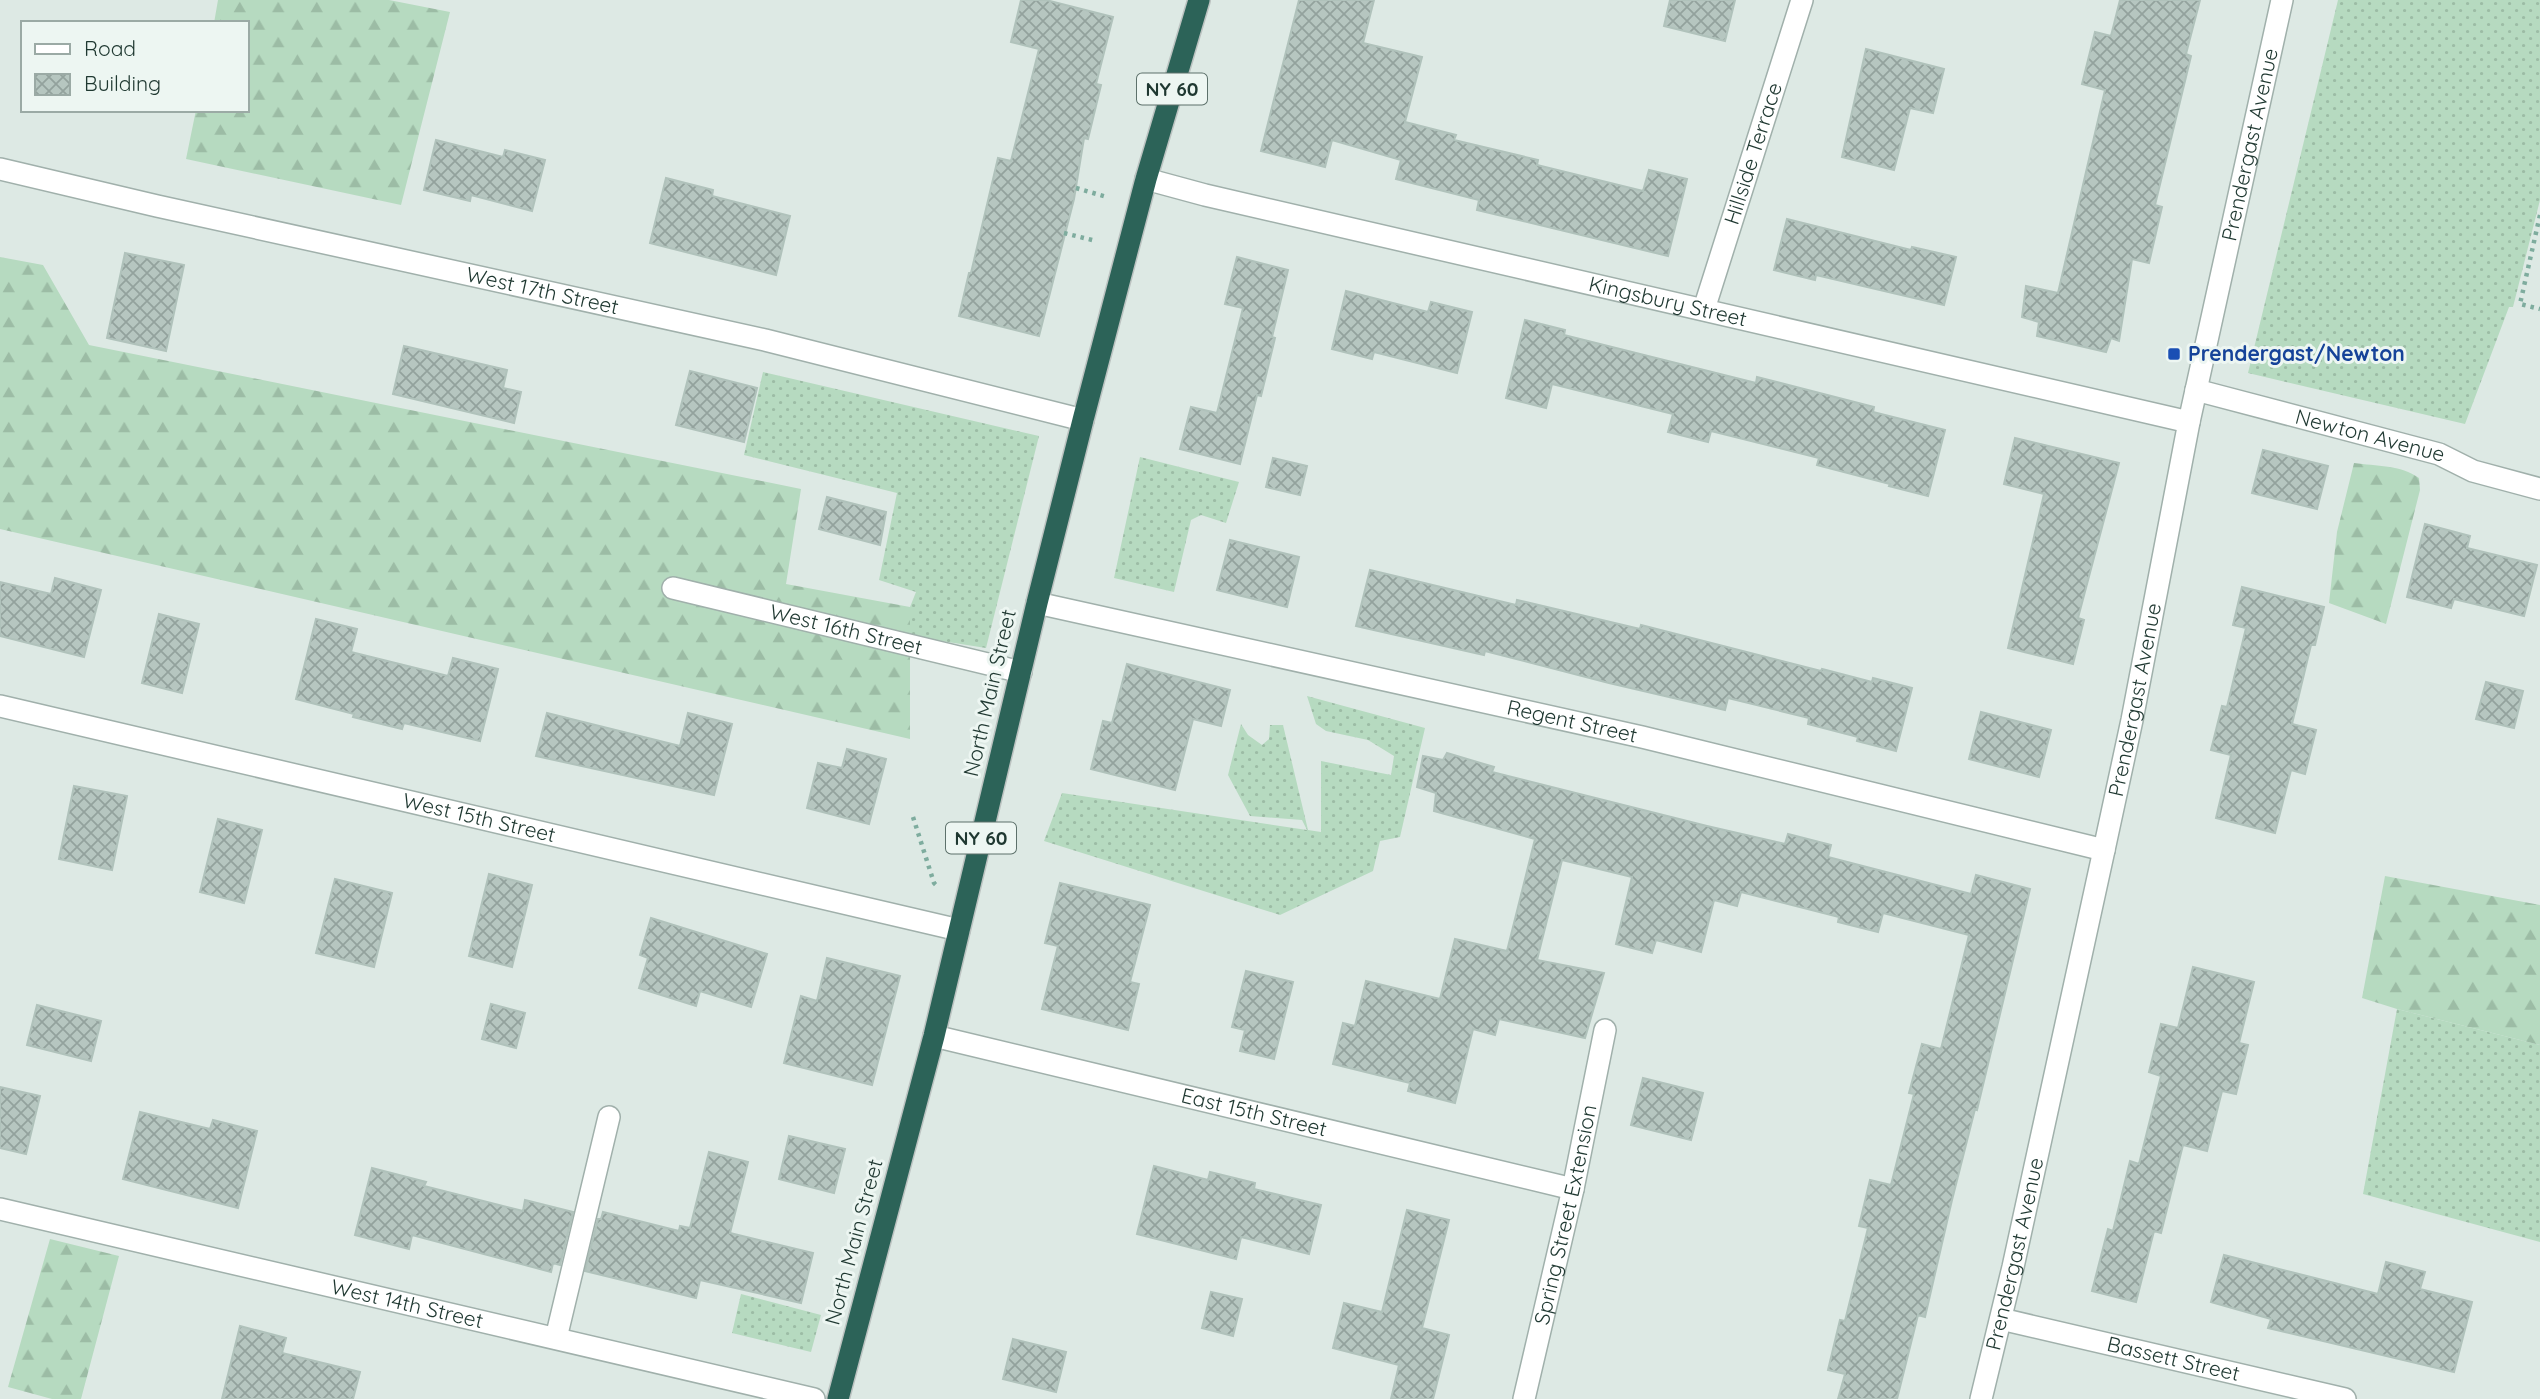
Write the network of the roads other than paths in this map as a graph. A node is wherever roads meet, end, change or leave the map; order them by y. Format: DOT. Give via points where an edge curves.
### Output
graph roads {
  1 [pos="1199,0"];
  2 [pos="1802,0"];
  3 [pos="2282,0"];
  4 [pos="0,169"];
  5 [pos="1146,179"];
  6 [pos="1704,309"];
  7 [pos="2196,390"];
  8 [pos="1083,420"];
  9 [pos="2189,422"];
  10 [pos="2540,489"];
  11 [pos="673,588"];
  12 [pos="1037,604"];
  13 [pos="1021,672"];
  14 [pos="0,706"];
  15 [pos="2104,850"];
  16 [pos="959,930"];
  17 [pos="1605,1030"];
  18 [pos="934,1036"];
  19 [pos="609,1117"];
  20 [pos="1573,1189"];
  21 [pos="0,1209"];
  22 [pos="2001,1319"];
  23 [pos="556,1338"];
  24 [pos="814,1399"];
  25 [pos="838,1399"];
  26 [pos="1524,1399"];
  27 [pos="1981,1399"];
  28 [pos="2345,1399"];
  1 -- 5 [label="highway, North Main Street / NY 60"];
  2 -- 6 [label="street, Hillside Terrace"];
  3 -- 7 [label="street, Prendergast Avenue"];
  4 -- 8 [label="street, West 17th Street" via="765,340"];
  5 -- 6 [label="street, Kingsbury Street"];
  5 -- 8 [label="highway, North Main Street / NY 60"];
  6 -- 9 [label="street, Kingsbury Street"];
  7 -- 9 [label="street, Prendergast Avenue"];
  7 -- 10 [label="street, Newton Avenue" via="2439,454 2473,471"];
  8 -- 12 [label="highway, North Main Street / NY 60"];
  9 -- 15 [label="street, Prendergast Avenue"];
  11 -- 13 [label="street, West 16th Street"];
  12 -- 13 [label="highway, North Main Street / NY 60"];
  12 -- 15 [label="street, Regent Street" via="1642,737"];
  13 -- 16 [label="highway, North Main Street / NY 60"];
  14 -- 16 [label="street, West 15th Street"];
  15 -- 22 [label="street, Prendergast Avenue"];
  16 -- 18 [label="highway, North Main Street / NY 60"];
  17 -- 20 [label="street, Spring Street Extension"];
  18 -- 20 [label="street, East 15th Street"];
  18 -- 25 [label="highway, North Main Street / NY 60"];
  19 -- 23 [label="street"];
  20 -- 26 [label="street, Spring Street Extension"];
  21 -- 23 [label="street, West 14th Street"];
  22 -- 27 [label="street, Prendergast Avenue"];
  22 -- 28 [label="street, Bassett Street"];
  23 -- 24 [label="street, West 14th Street"];
}
